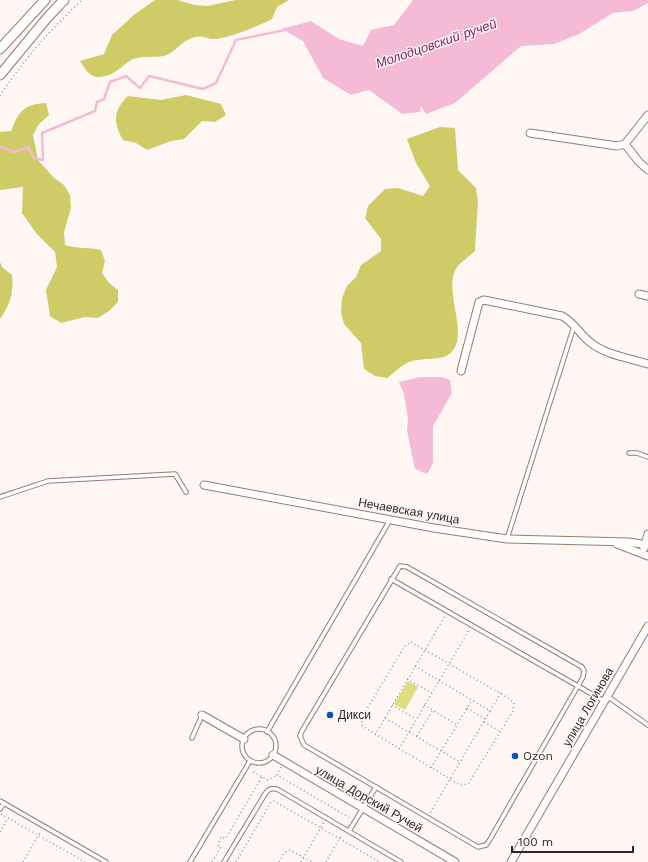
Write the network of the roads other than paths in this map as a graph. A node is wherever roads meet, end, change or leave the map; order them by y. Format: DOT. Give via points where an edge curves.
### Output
graph roads {
  1 [pos="45,0"];
  2 [pos="64,0"];
  3 [pos="0,49"];
  4 [pos="0,75"];
  5 [pos="648,115"];
  6 [pos="530,133"];
  7 [pos="626,144"];
  8 [pos="648,170"];
  9 [pos="639,294"];
  10 [pos="648,296"];
  11 [pos="575,325"];
  12 [pos="648,364"];
  13 [pos="462,372"];
  14 [pos="630,453"];
  15 [pos="648,456"];
  16 [pos="204,485"];
  17 [pos="186,492"];
  18 [pos="0,497"];
  19 [pos="390,519"];
  20 [pos="648,534"];
  21 [pos="507,539"];
  22 [pos="613,542"];
  23 [pos="645,546"];
  24 [pos="648,556"];
  25 [pos="391,579"];
  26 [pos="648,626"];
  27 [pos="578,686"];
  28 [pos="605,699"];
  29 [pos="202,715"];
  30 [pos="648,725"];
  31 [pos="267,732"];
  32 [pos="192,738"];
  33 [pos="244,739"];
  34 [pos="273,755"];
  35 [pos="250,761"];
  36 [pos="376,787"];
  37 [pos="2,802"];
  38 [pos="363,808"];
  39 [pos="0,809"];
  40 [pos="349,832"];
  41 [pos="106,862"];
  42 [pos="190,862"];
  43 [pos="224,862"];
  44 [pos="402,862"];
  45 [pos="455,862"];
  46 [pos="511,862"];
  1 -- 3 [label="main road"];
  2 -- 4 [label="main road"];
  5 -- 7 [label="street"];
  6 -- 7 [label="street" via="617,146"];
  7 -- 8 [label="street" via="638,162"];
  9 -- 10 [label="street"];
  11 -- 12 [label="street" via="600,349"];
  11 -- 13 [label="street" via="562,316 484,300 479,302"];
  11 -- 21 [label="lane"];
  14 -- 15 [label="lane"];
  16 -- 19 [label="street, Нечаевская улица"];
  17 -- 18 [label="lane" via="175,474 48,481"];
  19 -- 21 [label="street, Нечаевская улица"];
  19 -- 31 [label="lane"];
  20 -- 23 [label="street"];
  21 -- 22 [label="street, Нечаевская улица"];
  22 -- 23 [label="street, Нечаевская улица"];
  22 -- 24 [label="street, Нечаевская улица"];
  25 -- 27 [label="lane"];
  25 -- 27 [label="lane" via="400,566 407,567 582,667 584,677"];
  25 -- 36 [label="lane" via="300,736 304,745"];
  26 -- 28 [label="street, улица Логинова"];
  27 -- 28 [label="lane"];
  27 -- 36 [label="lane" via="486,845 478,847"];
  28 -- 30 [label="lane"];
  28 -- 46 [label="street, улица Логинова"];
  29 -- 32 [label="lane"];
  29 -- 33 [label="street"];
  31 -- 33 [label="lane" via="253,731"];
  31 -- 34 [label="lane" via="275,744"];
  33 -- 35 [label="lane" via="242,749"];
  34 -- 35 [label="lane" via="265,762"];
  34 -- 38 [label="street, улица Дорский Ручей"];
  35 -- 42 [label="lane"];
  36 -- 38 [label="lane"];
  37 -- 39 [label="lane"];
  37 -- 41 [label="lane"];
  38 -- 40 [label="lane"];
  38 -- 45 [label="street, улица Дорский Ручей"];
  40 -- 43 [label="lane" via="277,789 268,790"];
  40 -- 44 [label="lane"];
}
